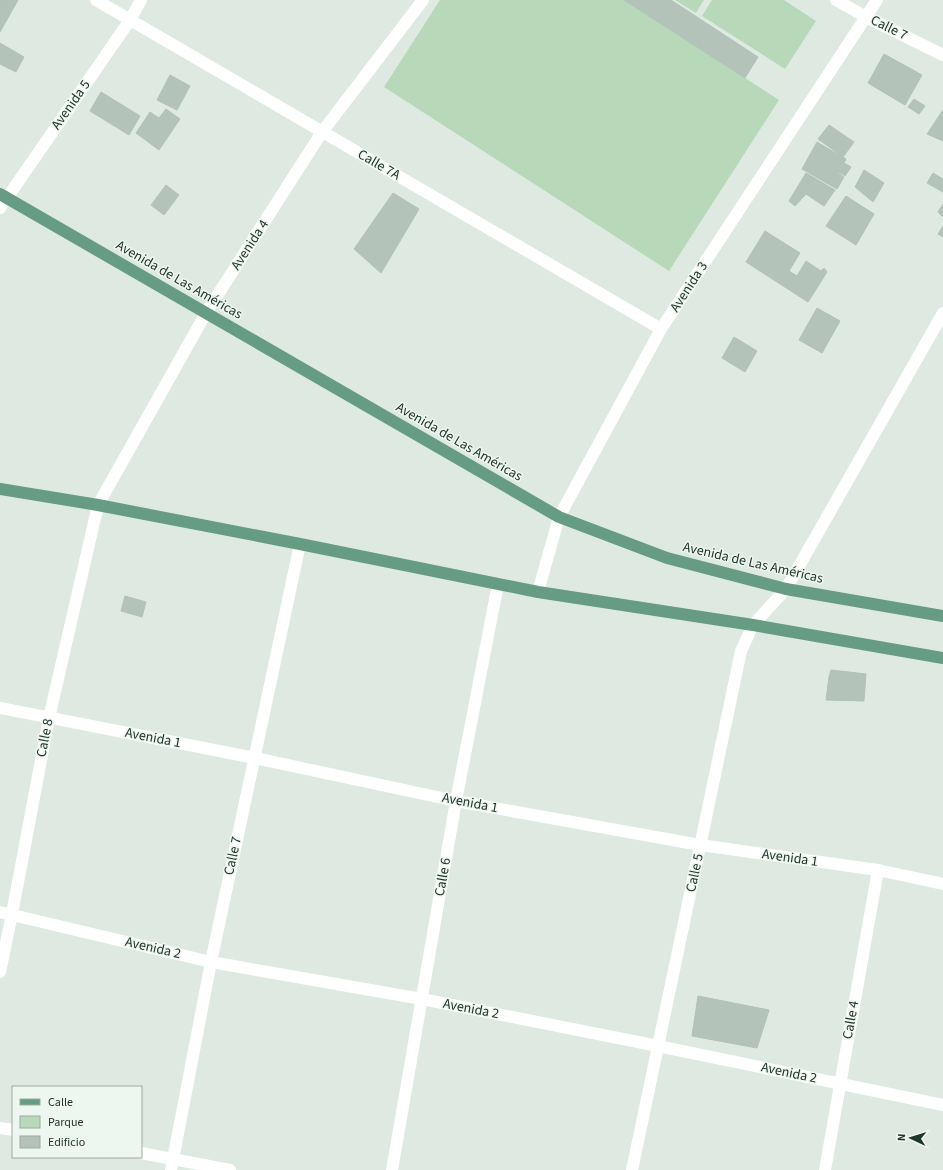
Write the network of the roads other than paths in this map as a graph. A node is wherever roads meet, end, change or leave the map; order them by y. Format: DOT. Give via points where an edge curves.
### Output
graph roads {
  1 [pos="96,0"];
  2 [pos="141,0"];
  3 [pos="423,0"];
  4 [pos="836,0"];
  5 [pos="877,0"];
  6 [pos="866,17"];
  7 [pos="130,20"];
  8 [pos="943,55"];
  9 [pos="322,132"];
  10 [pos="2,200"];
  11 [pos="943,312"];
  12 [pos="206,313"];
  13 [pos="661,329"];
  14 [pos="0,489"];
  15 [pos="98,505"];
  16 [pos="559,517"];
  17 [pos="300,544"];
  18 [pos="498,584"];
  19 [pos="786,589"];
  20 [pos="538,592"];
  21 [pos="943,616"];
  22 [pos="754,626"];
  23 [pos="943,658"];
  24 [pos="0,708"];
  25 [pos="49,718"];
  26 [pos="255,758"];
  27 [pos="456,801"];
  28 [pos="700,845"];
  29 [pos="878,870"];
  30 [pos="943,884"];
  31 [pos="0,912"];
  32 [pos="12,914"];
  33 [pos="211,962"];
  34 [pos="0,972"];
  35 [pos="422,999"];
  36 [pos="658,1046"];
  37 [pos="840,1083"];
  38 [pos="943,1105"];
  39 [pos="0,1128"];
  40 [pos="12,1130"];
  41 [pos="142,1153"];
  42 [pos="172,1164"];
  43 [pos="230,1170"];
  44 [pos="392,1170"];
  45 [pos="632,1170"];
  46 [pos="825,1170"];
  1 -- 7 [label="street, Calle 7A"];
  2 -- 7 [label="street, Avenida 5"];
  3 -- 9 [label="street, Avenida 4"];
  4 -- 6 [label="street, Calle 7"];
  5 -- 6 [label="street, Avenida 3"];
  6 -- 8 [label="street, Calle 7"];
  6 -- 13 [label="street, Avenida 3"];
  7 -- 9 [label="street, Calle 7A"];
  7 -- 10 [label="street, Avenida 5"];
  9 -- 12 [label="street, Avenida 4"];
  9 -- 13 [label="street, Calle 7A"];
  10 -- 12 [label="main road, Avenida de Las Américas"];
  11 -- 19 [label="street, Calle 5"];
  12 -- 15 [label="street, Avenida 4"];
  12 -- 16 [label="main road, Avenida de Las Américas"];
  13 -- 16 [label="street, Avenida 3"];
  14 -- 15 [label="main road"];
  15 -- 17 [label="main road"];
  15 -- 25 [label="street, Calle 8"];
  16 -- 19 [label="main road, Avenida de Las Américas" via="667,558"];
  16 -- 20 [label="street, Avenida 3"];
  17 -- 18 [label="main road"];
  17 -- 26 [label="street, Calle 7"];
  18 -- 20 [label="main road"];
  18 -- 27 [label="street, Calle 6"];
  19 -- 21 [label="main road, Avenida de Las Américas"];
  19 -- 22 [label="street, Calle 5"];
  20 -- 22 [label="main road"];
  22 -- 23 [label="main road"];
  22 -- 28 [label="street, Calle 5" via="741,651"];
  24 -- 25 [label="street, Avenida 1"];
  25 -- 26 [label="street, Avenida 1"];
  25 -- 32 [label="street, Calle 8"];
  26 -- 27 [label="street, Avenida 1"];
  26 -- 33 [label="street, Calle 7"];
  27 -- 28 [label="street, Avenida 1"];
  27 -- 35 [label="street, Calle 6"];
  28 -- 29 [label="street, Avenida 1"];
  28 -- 36 [label="street, Calle 5"];
  29 -- 30 [label="street, Avenida 1"];
  29 -- 37 [label="street, Calle 4"];
  31 -- 32 [label="street, Avenida 2"];
  32 -- 33 [label="street, Avenida 2"];
  32 -- 34 [label="street, Calle 8"];
  33 -- 35 [label="street, Avenida 2"];
  33 -- 42 [label="street, Calle 7"];
  35 -- 36 [label="street, Avenida 2"];
  35 -- 44 [label="street, Calle 6"];
  36 -- 37 [label="street, Avenida 2"];
  36 -- 45 [label="street, Calle 5"];
  37 -- 38 [label="street, Avenida 2"];
  37 -- 46 [label="street, Calle 4"];
  39 -- 40 [label="street"];
  41 -- 42 [label="street"];
  42 -- 43 [label="street"];
}
